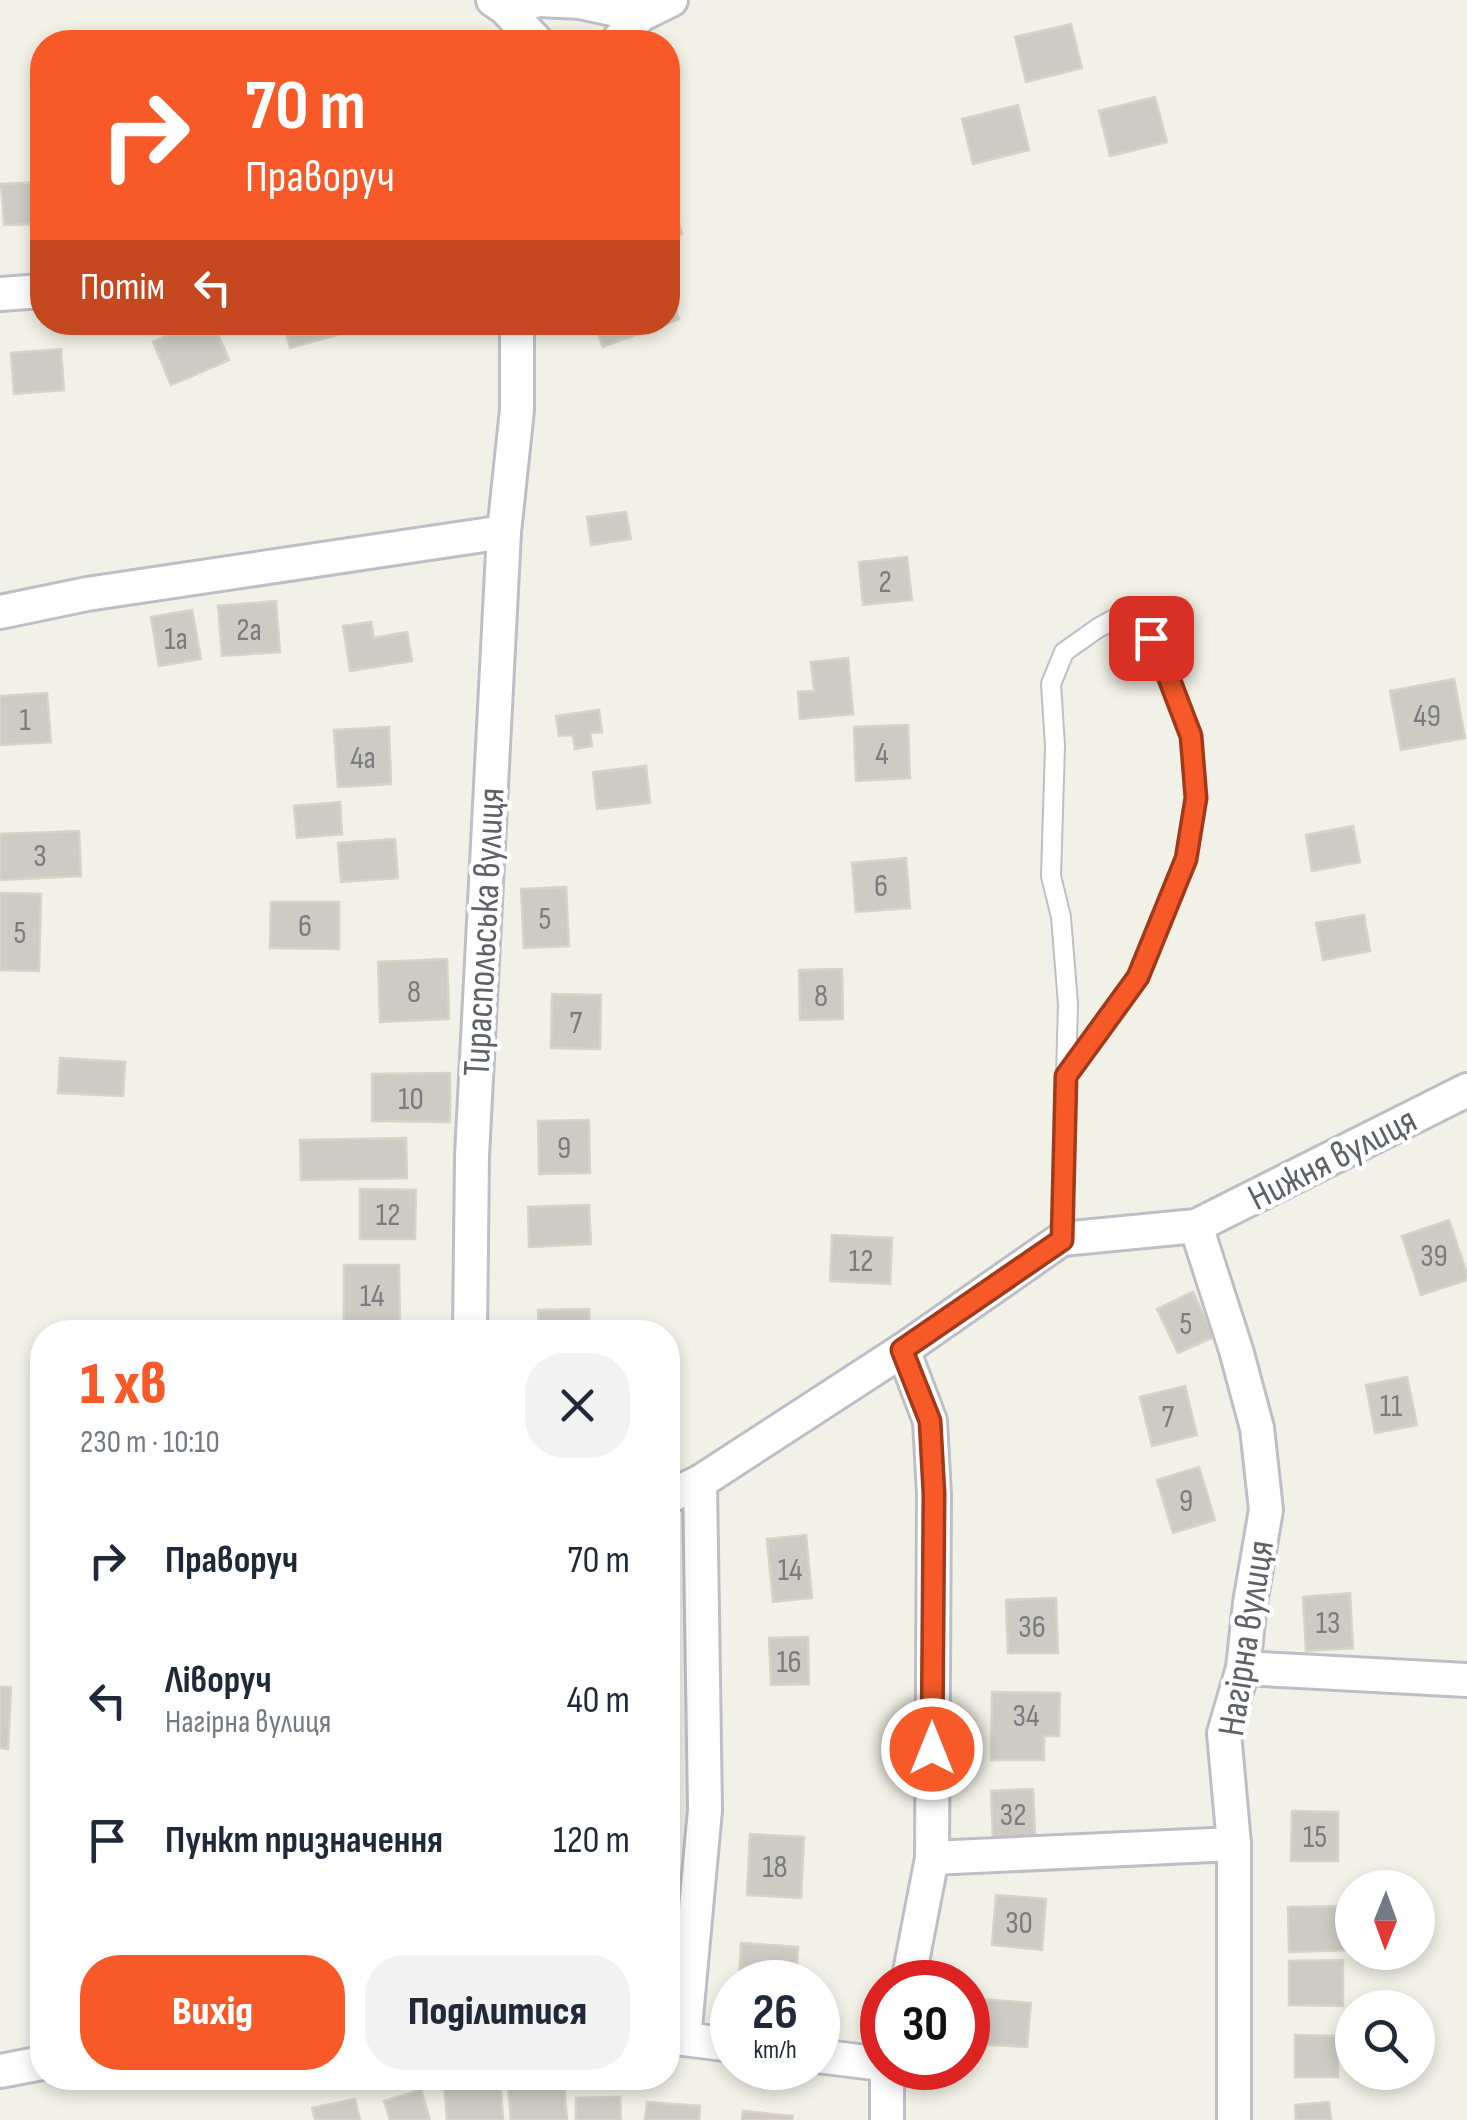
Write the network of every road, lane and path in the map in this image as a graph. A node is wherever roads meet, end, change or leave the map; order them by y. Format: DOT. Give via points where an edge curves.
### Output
graph roads {
  1 [pos="672,0"];
  2 [pos="498,4"];
  3 [pos="640,15"];
  4 [pos="525,30"];
  5 [pos="627,30"];
  6 [pos="30,291"];
  7 [pos="0,294"];
  8 [pos="518,335"];
  9 [pos="504,532"];
  10 [pos="0,612"];
  11 [pos="1066,1076"];
  12 [pos="1467,1090"];
  13 [pos="1196,1226"];
  14 [pos="1062,1240"];
  15 [pos="470,1320"];
  16 [pos="902,1350"];
  17 [pos="700,1482"];
  18 [pos="680,1491"];
  19 [pos="1243,1668"];
  20 [pos="1467,1680"];
  21 [pos="1234,1844"];
  22 [pos="932,1858"];
  23 [pos="912,1960"];
  24 [pos="680,2007"];
  25 [pos="680,2038"];
  26 [pos="710,2042"];
  27 [pos="30,2065"];
  28 [pos="0,2071"];
  29 [pos="886,2090"];
  30 [pos="887,2120"];
  31 [pos="1234,2120"];
  1 -- 3 [label="street"];
  2 -- 3 [label="street" via="580,2"];
  2 -- 4 [label="street"];
  3 -- 5 [label="street"];
  6 -- 7 [label="street"];
  8 -- 9 [label="street, Тираспольська вулиця"];
  9 -- 10 [label="street"];
  9 -- 15 [label="street, Тираспольська вулиця" via="472,1156"];
  11 -- 11 [label="lane" via="1138,977 1186,859 1196,798 1191,736 1136,606 1064,652 1051,684 1051,876 1068,1004"];
  11 -- 14 [label="lane"];
  12 -- 13 [label="street, Нижня вулиця"];
  13 -- 14 [label="street"];
  13 -- 19 [label="street, Нагірна вулиця" via="1257,1428 1266,1510"];
  14 -- 16 [label="street"];
  16 -- 17 [label="street"];
  16 -- 22 [label="street" via="930,1421"];
  17 -- 18 [label="street"];
  17 -- 24 [label="street" via="705,1810"];
  19 -- 20 [label="street"];
  19 -- 21 [label="street, Нагірна вулиця" via="1224,1732"];
  21 -- 22 [label="street"];
  21 -- 31 [label="street, Нагірна вулиця"];
  22 -- 23 [label="street"];
  25 -- 26 [label="street"];
  27 -- 28 [label="street"];
  29 -- 30 [label="street"];
}
